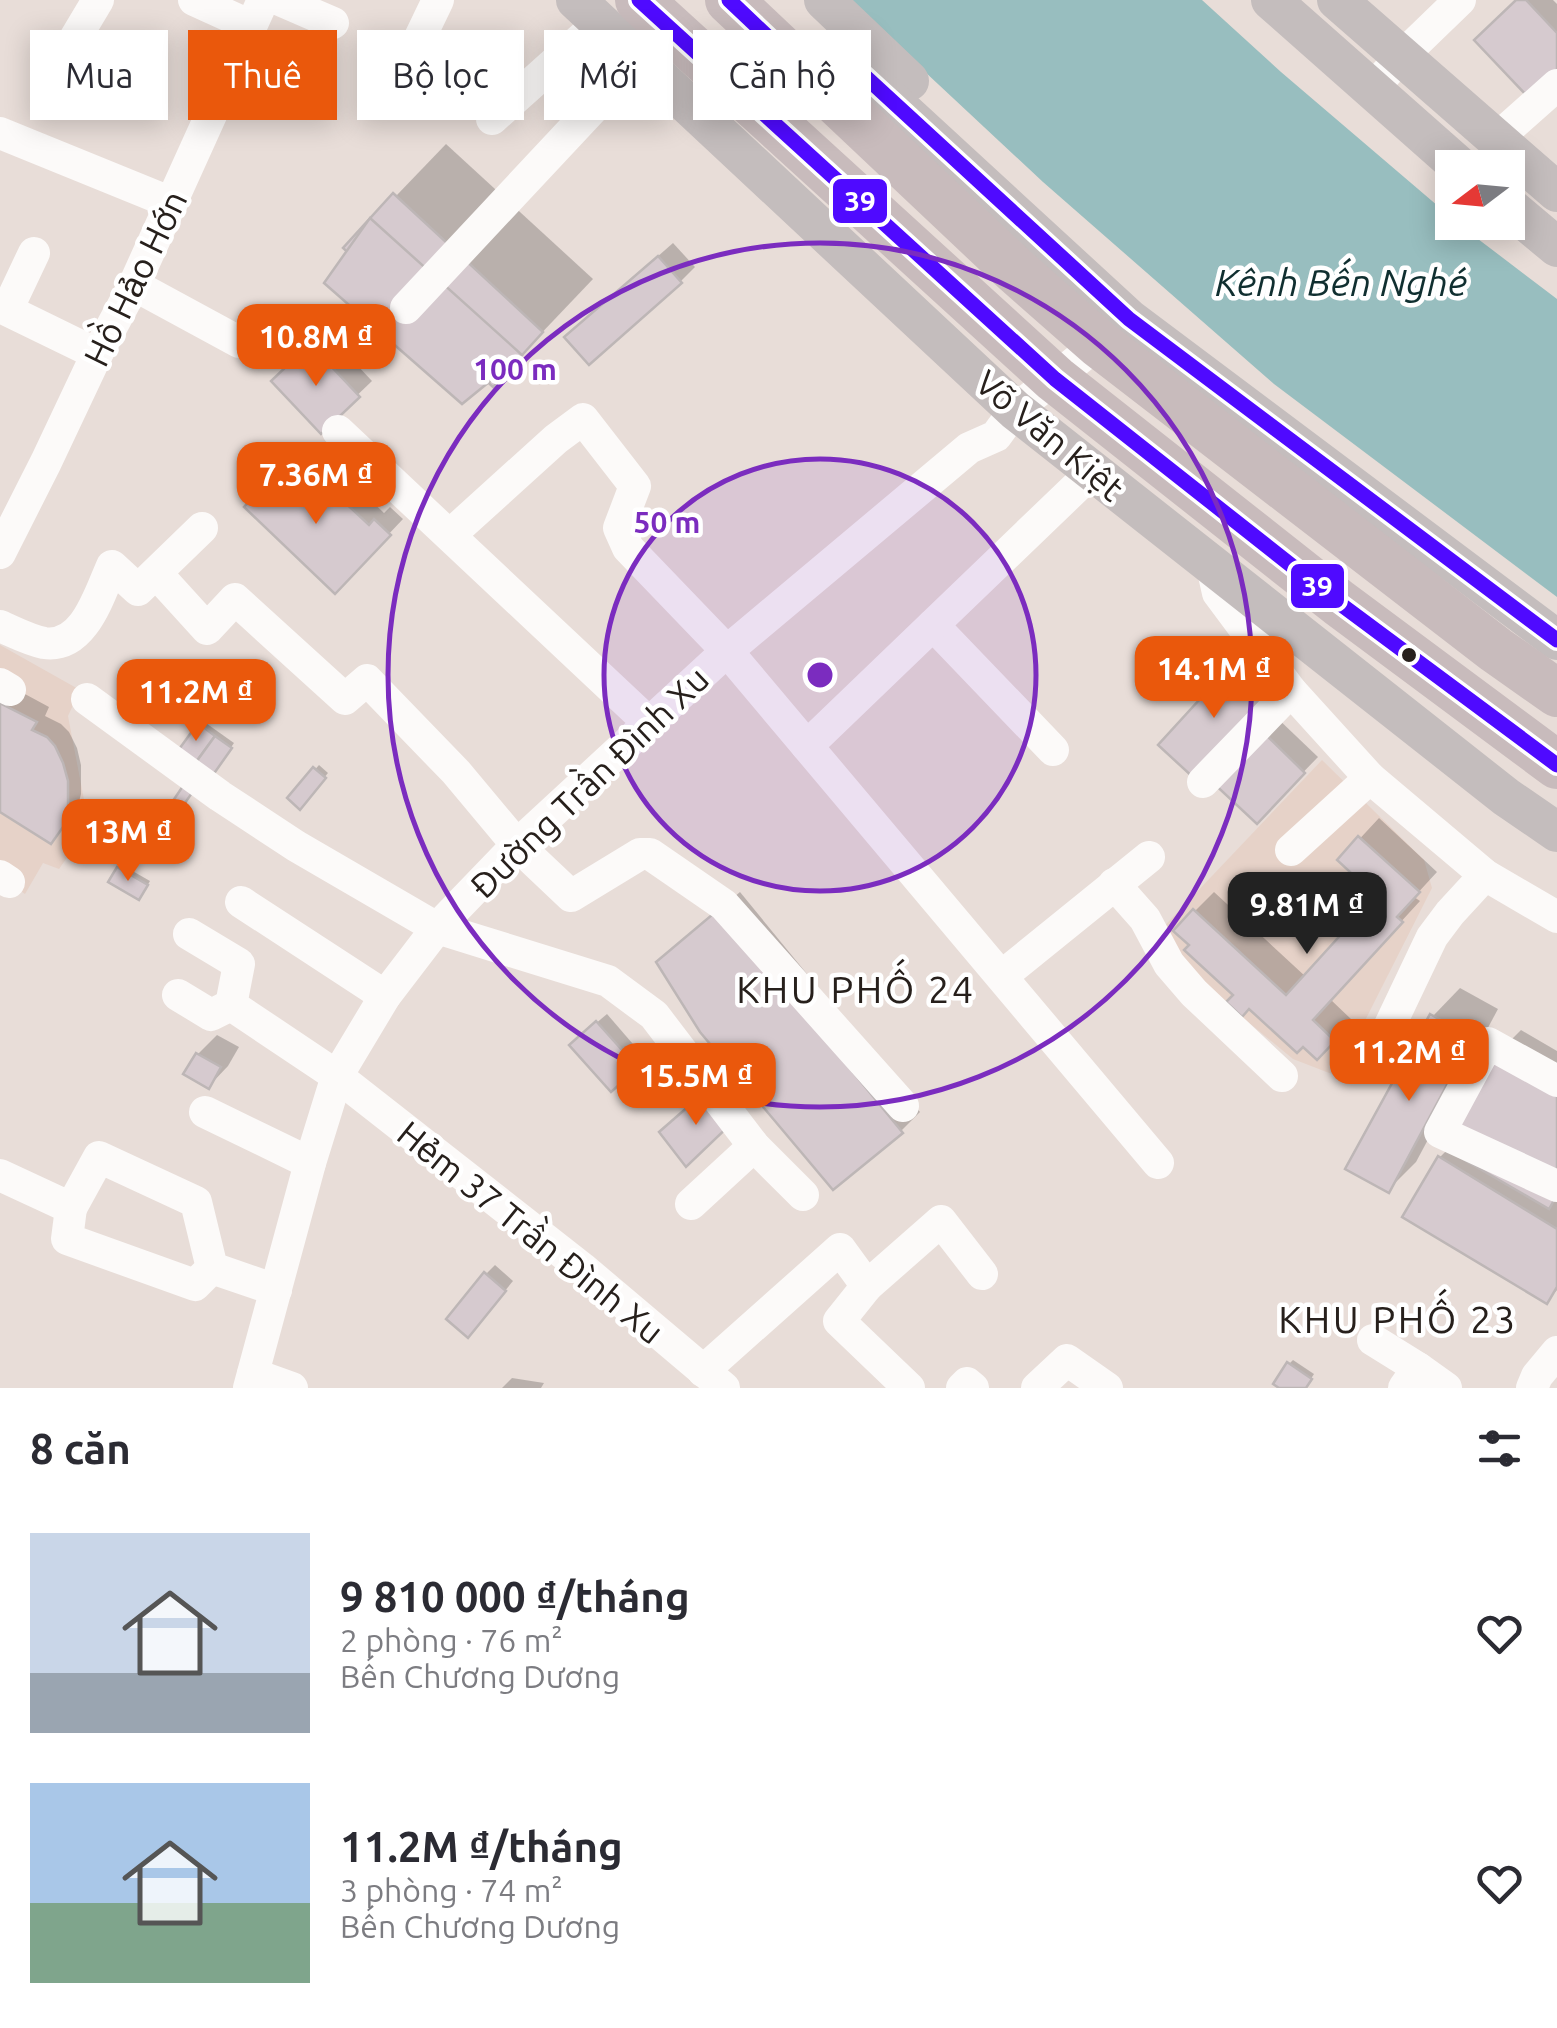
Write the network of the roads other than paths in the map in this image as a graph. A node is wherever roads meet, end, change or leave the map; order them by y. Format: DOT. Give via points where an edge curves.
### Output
graph roads {
  1 [pos="98,0"];
  2 [pos="194,0"];
  3 [pos="280,0"];
  4 [pos="438,0"];
  5 [pos="729,0"];
  6 [pos="824,0"];
  7 [pos="1271,0"];
  8 [pos="1336,0"];
  9 [pos="1460,0"];
  10 [pos="605,7"];
  11 [pos="257,13"];
  12 [pos="333,23"];
  13 [pos="80,30"];
  14 [pos="424,30"];
  15 [pos="621,30"];
  16 [pos="760,30"];
  17 [pos="1402,56"];
  18 [pos="871,82"];
  19 [pos="1557,85"];
  20 [pos="524,87"];
  21 [pos="673,89"];
  22 [pos="1372,90"];
  23 [pos="208,120"];
  24 [pos="582,120"];
  25 [pos="855,120"];
  26 [pos="0,132"];
  27 [pos="1495,140"];
  28 [pos="1440,150"];
  29 [pos="1557,192"];
  30 [pos="172,203"];
  31 [pos="1525,220"];
  32 [pos="1034,232"];
  33 [pos="1557,247"];
  34 [pos="34,254"];
  35 [pos="134,285"];
  36 [pos="406,308"];
  37 [pos="1114,332"];
  38 [pos="238,342"];
  39 [pos="97,354"];
  40 [pos="1055,379"];
  41 [pos="1015,410"];
  42 [pos="338,431"];
  43 [pos="1092,472"];
  44 [pos="202,528"];
  45 [pos="450,536"];
  46 [pos="0,553"];
  47 [pos="1212,566"];
  48 [pos="157,574"];
  49 [pos="0,626"];
  50 [pos="933,626"];
  51 [pos="1557,640"];
  52 [pos="727,651"];
  53 [pos="1291,691"];
  54 [pos="1557,693"];
  55 [pos="87,699"];
  56 [pos="649,723"];
  57 [pos="808,746"];
  58 [pos="1053,750"];
  59 [pos="1557,765"];
  60 [pos="1370,778"];
  61 [pos="1203,782"];
  62 [pos="1557,832"];
  63 [pos="518,845"];
  64 [pos="1291,850"];
  65 [pos="1149,857"];
  66 [pos="1485,875"];
  67 [pos="1114,884"];
  68 [pos="241,902"];
  69 [pos="1557,917"];
  70 [pos="437,928"];
  71 [pos="189,934"];
  72 [pos="1002,976"];
  73 [pos="178,995"];
  74 [pos="385,996"];
  75 [pos="231,1005"];
  76 [pos="1382,1042"];
  77 [pos="337,1076"];
  78 [pos="1282,1076"];
  79 [pos="1557,1081"];
  80 [pos="903,1106"];
  81 [pos="205,1112"];
  82 [pos="754,1146"];
  83 [pos="310,1163"];
  84 [pos="1158,1163"];
  85 [pos="0,1175"];
  86 [pos="1557,1186"];
  87 [pos="803,1195"];
  88 [pos="692,1204"];
  89 [pos="71,1208"];
  90 [pos="212,1268"];
  91 [pos="982,1274"];
  92 [pos="867,1286"];
  93 [pos="276,1290"];
  94 [pos="1373,1340"];
  95 [pos="1557,1352"];
  96 [pos="1411,1378"];
  97 [pos="713,1379"];
  98 [pos="251,1381"];
  99 [pos="292,1388"];
  100 [pos="909,1388"];
  101 [pos="962,1388"];
  102 [pos="974,1388"];
  103 [pos="1037,1388"];
  104 [pos="1106,1388"];
  105 [pos="1446,1388"];
  106 [pos="1532,1388"];
  1 -- 13 [label="street"];
  2 -- 11 [label="street"];
  3 -- 12 [label="street"];
  4 -- 14 [label="street"];
  5 -- 16 [label="highway"];
  6 -- 32 [label="main road" via="1013,181"];
  7 -- 22 [label="main road"];
  8 -- 17 [label="main road"];
  9 -- 17 [label="street"];
  10 -- 15 [label="main road, Võ Văn Kiệt"];
  10 -- 20 [label="street"];
  10 -- 40 [label="highway, Võ Văn Kiệt"];
  17 -- 22 [label="street"];
  17 -- 27 [label="main road"];
  18 -- 32 [label="main road"];
  19 -- 27 [label="street"];
  21 -- 41 [label="main road, Võ Văn Kiệt"];
  22 -- 28 [label="main road"];
  23 -- 30 [label="street, Hồ Hảo Hớn"];
  24 -- 36 [label="street"];
  25 -- 37 [label="highway" via="1016,271"];
  26 -- 30 [label="street"];
  27 -- 29 [label="main road"];
  30 -- 35 [label="street, Hồ Hảo Hớn"];
  31 -- 33 [label="main road"];
  32 -- 37 [label="main road"];
  34 -- 39 [label="street" via="7,310"];
  35 -- 38 [label="street"];
  35 -- 39 [label="street, Hồ Hảo Hớn"];
  37 -- 40 [label="street, Đường Trần Ðình Xu"];
  37 -- 51 [label="main road"];
  37 -- 54 [label="highway" via="1496,650"];
  39 -- 46 [label="street, Hồ Hảo Hớn"];
  40 -- 41 [label="street, Đường Trần Ðình Xu"];
  40 -- 59 [label="highway, Võ Văn Kiệt"];
  41 -- 43 [label="main road, Võ Văn Kiệt"];
  41 -- 52 [label="street, Đường Trần Ðình Xu" via="996,436 969,448"];
  42 -- 45 [label="street"];
  43 -- 47 [label="main road, Võ Văn Kiệt"];
  43 -- 50 [label="street"];
  44 -- 48 [label="street"];
  45 -- 52 [label="street" via="583,419 635,486 618,528 628,548"];
  45 -- 56 [label="street"];
  47 -- 53 [label="street" via="1218,593"];
  47 -- 62 [label="main road, Võ Văn Kiệt"];
  48 -- 49 [label="street" via="138,590 112,566 86,620 74,637 58,644"];
  48 -- 63 [label="street" via="206,629 235,600 345,699 368,680"];
  50 -- 57 [label="street"];
  50 -- 58 [label="street"];
  52 -- 56 [label="street, Đường Trần Ðình Xu"];
  52 -- 57 [label="street"];
  53 -- 60 [label="street"];
  53 -- 61 [label="street"];
  55 -- 70 [label="street" via="296,846"];
  56 -- 63 [label="street, Đường Trần Ðình Xu"];
  57 -- 72 [label="street"];
  60 -- 64 [label="street"];
  60 -- 66 [label="street"];
  63 -- 70 [label="street, Đường Trần Ðình Xu"];
  63 -- 80 [label="street" via="571,896 650,854 724,905"];
  65 -- 67 [label="street"];
  66 -- 69 [label="street"];
  66 -- 76 [label="street" via="1432,938"];
  67 -- 72 [label="street"];
  67 -- 78 [label="street" via="1145,919 1168,964"];
  68 -- 74 [label="street"];
  70 -- 74 [label="street, Đường Trần Ðình Xu"];
  70 -- 82 [label="street" via="608,980 654,1014"];
  71 -- 75 [label="street" via="239,964"];
  72 -- 84 [label="street"];
  73 -- 75 [label="street" via="211,1015"];
  74 -- 77 [label="street, Đường Trần Ðình Xu"];
  75 -- 77 [label="street, Hẻm 37 Trần Ðình Xu"];
  77 -- 83 [label="street, Đường Trần Ðình Xu"];
  77 -- 97 [label="street, Hẻm 37 Trần Ðình Xu"];
  79 -- 86 [label="street" via="1488,1043 1440,1132"];
  81 -- 83 [label="street"];
  82 -- 87 [label="street"];
  82 -- 88 [label="street"];
  83 -- 93 [label="street, Đường Trần Ðình Xu"];
  85 -- 89 [label="street"];
  89 -- 90 [label="street" via="67,1239 195,1285"];
  89 -- 90 [label="street" via="99,1156 196,1202"];
  90 -- 93 [label="street"];
  91 -- 92 [label="street" via="941,1221"];
  92 -- 97 [label="street" via="840,1250"];
  92 -- 100 [label="street" via="839,1322"];
  93 -- 98 [label="street, Đường Trần Ðình Xu"];
  94 -- 96 [label="street"];
  95 -- 106 [label="street"];
  96 -- 105 [label="street"];
  98 -- 99 [label="street"];
  101 -- 102 [label="street"];
  103 -- 104 [label="street" via="1067,1360"];
}
